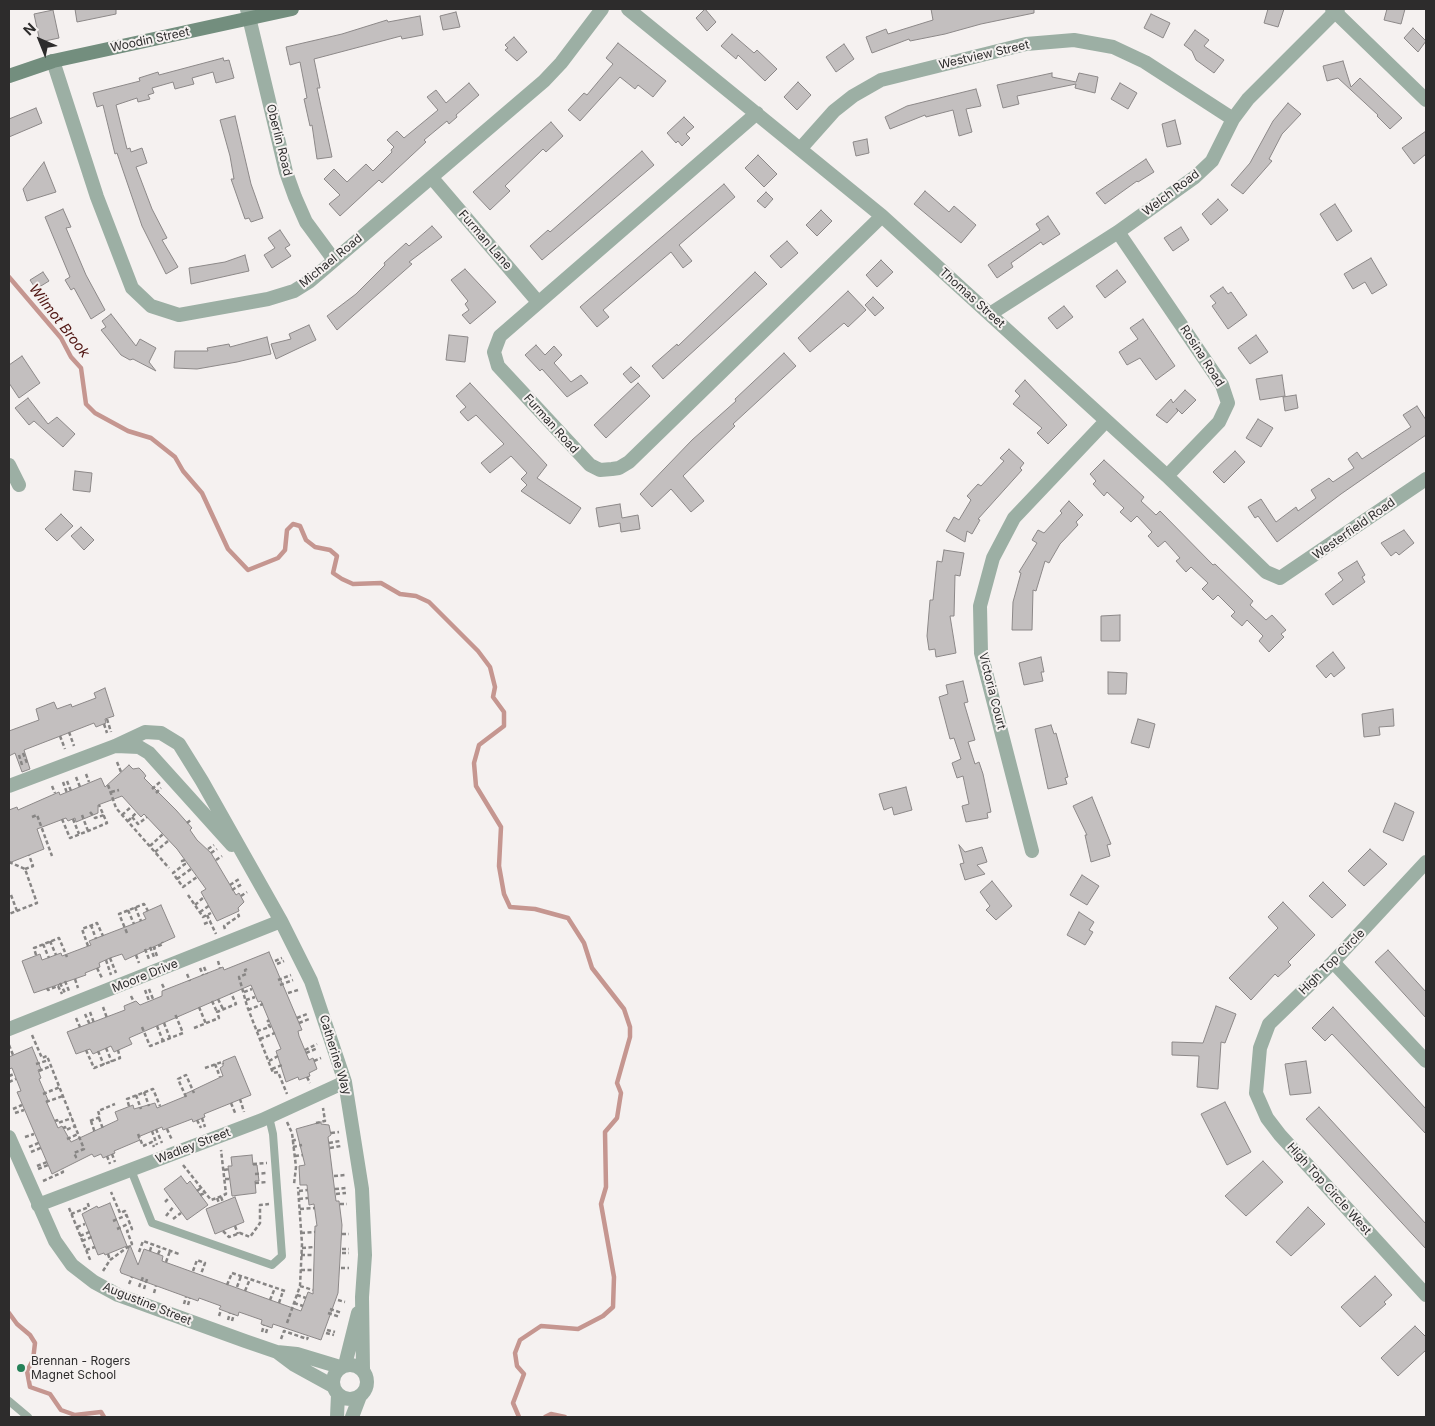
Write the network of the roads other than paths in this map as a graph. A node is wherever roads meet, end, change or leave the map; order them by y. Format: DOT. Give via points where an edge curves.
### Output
graph roads {
  1 [pos="292,9"];
  2 [pos="602,9"];
  3 [pos="628,9"];
  4 [pos="649,9"];
  5 [pos="1335,10"];
  6 [pos="248,14"];
  7 [pos="655,28"];
  8 [pos="53,61"];
  9 [pos="9,76"];
  10 [pos="1426,100"];
  11 [pos="757,113"];
  12 [pos="1233,119"];
  13 [pos="801,148"];
  14 [pos="432,178"];
  15 [pos="882,216"];
  16 [pos="1118,232"];
  17 [pos="334,260"];
  18 [pos="538,302"];
  19 [pos="990,314"];
  20 [pos="1106,421"];
  21 [pos="9,465"];
  22 [pos="1167,476"];
  23 [pos="1426,479"];
  24 [pos="18,485"];
  25 [pos="1280,578"];
  26 [pos="115,746"];
  27 [pos="9,786"];
  28 [pos="1032,851"];
  29 [pos="245,860"];
  30 [pos="1426,862"];
  31 [pos="282,921"];
  32 [pos="1333,962"];
  33 [pos="9,1029"];
  34 [pos="1426,1061"];
  35 [pos="1256,1070"];
  36 [pos="345,1082"];
  37 [pos="269,1117"];
  38 [pos="9,1137"];
  39 [pos="131,1170"];
  40 [pos="38,1205"];
  41 [pos="1426,1295"];
  42 [pos="362,1297"];
  43 [pos="279,1345"];
  44 [pos="342,1366"];
  45 [pos="363,1369"];
  46 [pos="335,1390"];
  47 [pos="360,1396"];
  48 [pos="9,1401"];
  49 [pos="28,1417"];
  50 [pos="337,1417"];
  51 [pos="352,1417"];
  1 -- 6 [label="main road, Woodin Street"];
  2 -- 14 [label="street, Michael Road" via="544,81"];
  3 -- 7 [label="street, Thomas Street"];
  4 -- 7 [label="street"];
  5 -- 10 [label="street"];
  5 -- 12 [label="street, Welch Road" via="1248,99"];
  6 -- 8 [label="main road, Woodin Street"];
  6 -- 17 [label="street, Oberlin Road" via="286,172 306,222"];
  7 -- 11 [label="street, Thomas Street"];
  8 -- 9 [label="main road, Woodin Street"];
  8 -- 17 [label="street, Michael Road" via="97,198 132,288 151,306 179,315 268,299 294,291"];
  11 -- 13 [label="street, Thomas Street"];
  11 -- 18 [label="street, Furman Road"];
  12 -- 13 [label="street, Westview Street" via="1145,62 1113,47 1064,41 1026,44 881,80 834,111"];
  12 -- 16 [label="street, Welch Road" via="1212,161 1195,177"];
  13 -- 15 [label="street, Thomas Street"];
  14 -- 17 [label="street, Michael Road"];
  14 -- 18 [label="street, Furman Lane"];
  15 -- 18 [label="street, Furman Road" via="629,462 619,468 600,470 586,461 498,366 494,352 500,336"];
  15 -- 19 [label="street, Thomas Street"];
  16 -- 19 [label="street, Welch Road"];
  16 -- 22 [label="street, Rosina Road" via="1222,385 1228,403 1219,422"];
  19 -- 20 [label="street, Thomas Street"];
  20 -- 22 [label="street, Thomas Street"];
  20 -- 28 [label="street, Victoria Court" via="1014,518 993,558 980,606 981,653"];
  21 -- 24 [label="street"];
  22 -- 25 [label="street, Thomas Street" via="1266,572"];
  23 -- 25 [label="street, Westerfield Road"];
  26 -- 27 [label="street"];
  26 -- 29 [label="street, Catherine Way" via="144,748"];
  26 -- 29 [label="street, Catherine Way" via="146,732 161,733 179,744 226,821"];
  29 -- 31 [label="street, Catherine Way"];
  30 -- 32 [label="street, High Top Circle"];
  31 -- 33 [label="street, Moore Drive"];
  31 -- 36 [label="street, Catherine Way" via="311,981"];
  32 -- 34 [label="street"];
  32 -- 35 [label="street, High Top Circle" via="1269,1024"];
  35 -- 41 [label="street, High Top Circle West" via="1256,1093 1267,1118"];
  36 -- 37 [label="street, Wadley Street"];
  36 -- 42 [label="street, Catherine Way" via="362,1189 365,1255"];
  37 -- 39 [label="street, Wadley Street"];
  37 -- 39 [label="lane" via="282,1256 272,1265 152,1223"];
  38 -- 40 [label="street, Augustine Street"];
  39 -- 40 [label="street, Wadley Street"];
  40 -- 43 [label="street, Augustine Street" via="64,1255 94,1282 118,1295"];
  42 -- 44 [label="street, Catherine Way"];
  42 -- 45 [label="street, Catherine Way"];
  43 -- 44 [label="street, Augustine Street" via="297,1354"];
  43 -- 46 [label="street, Augustine Street" via="293,1364"];
  44 -- 45 [label="street" via="353,1364"];
  44 -- 46 [label="street" via="333,1378"];
  45 -- 47 [label="street" via="367,1384"];
  46 -- 47 [label="street" via="351,1399"];
  46 -- 50 [label="street"];
  47 -- 51 [label="street"];
  48 -- 49 [label="lane"];
}
